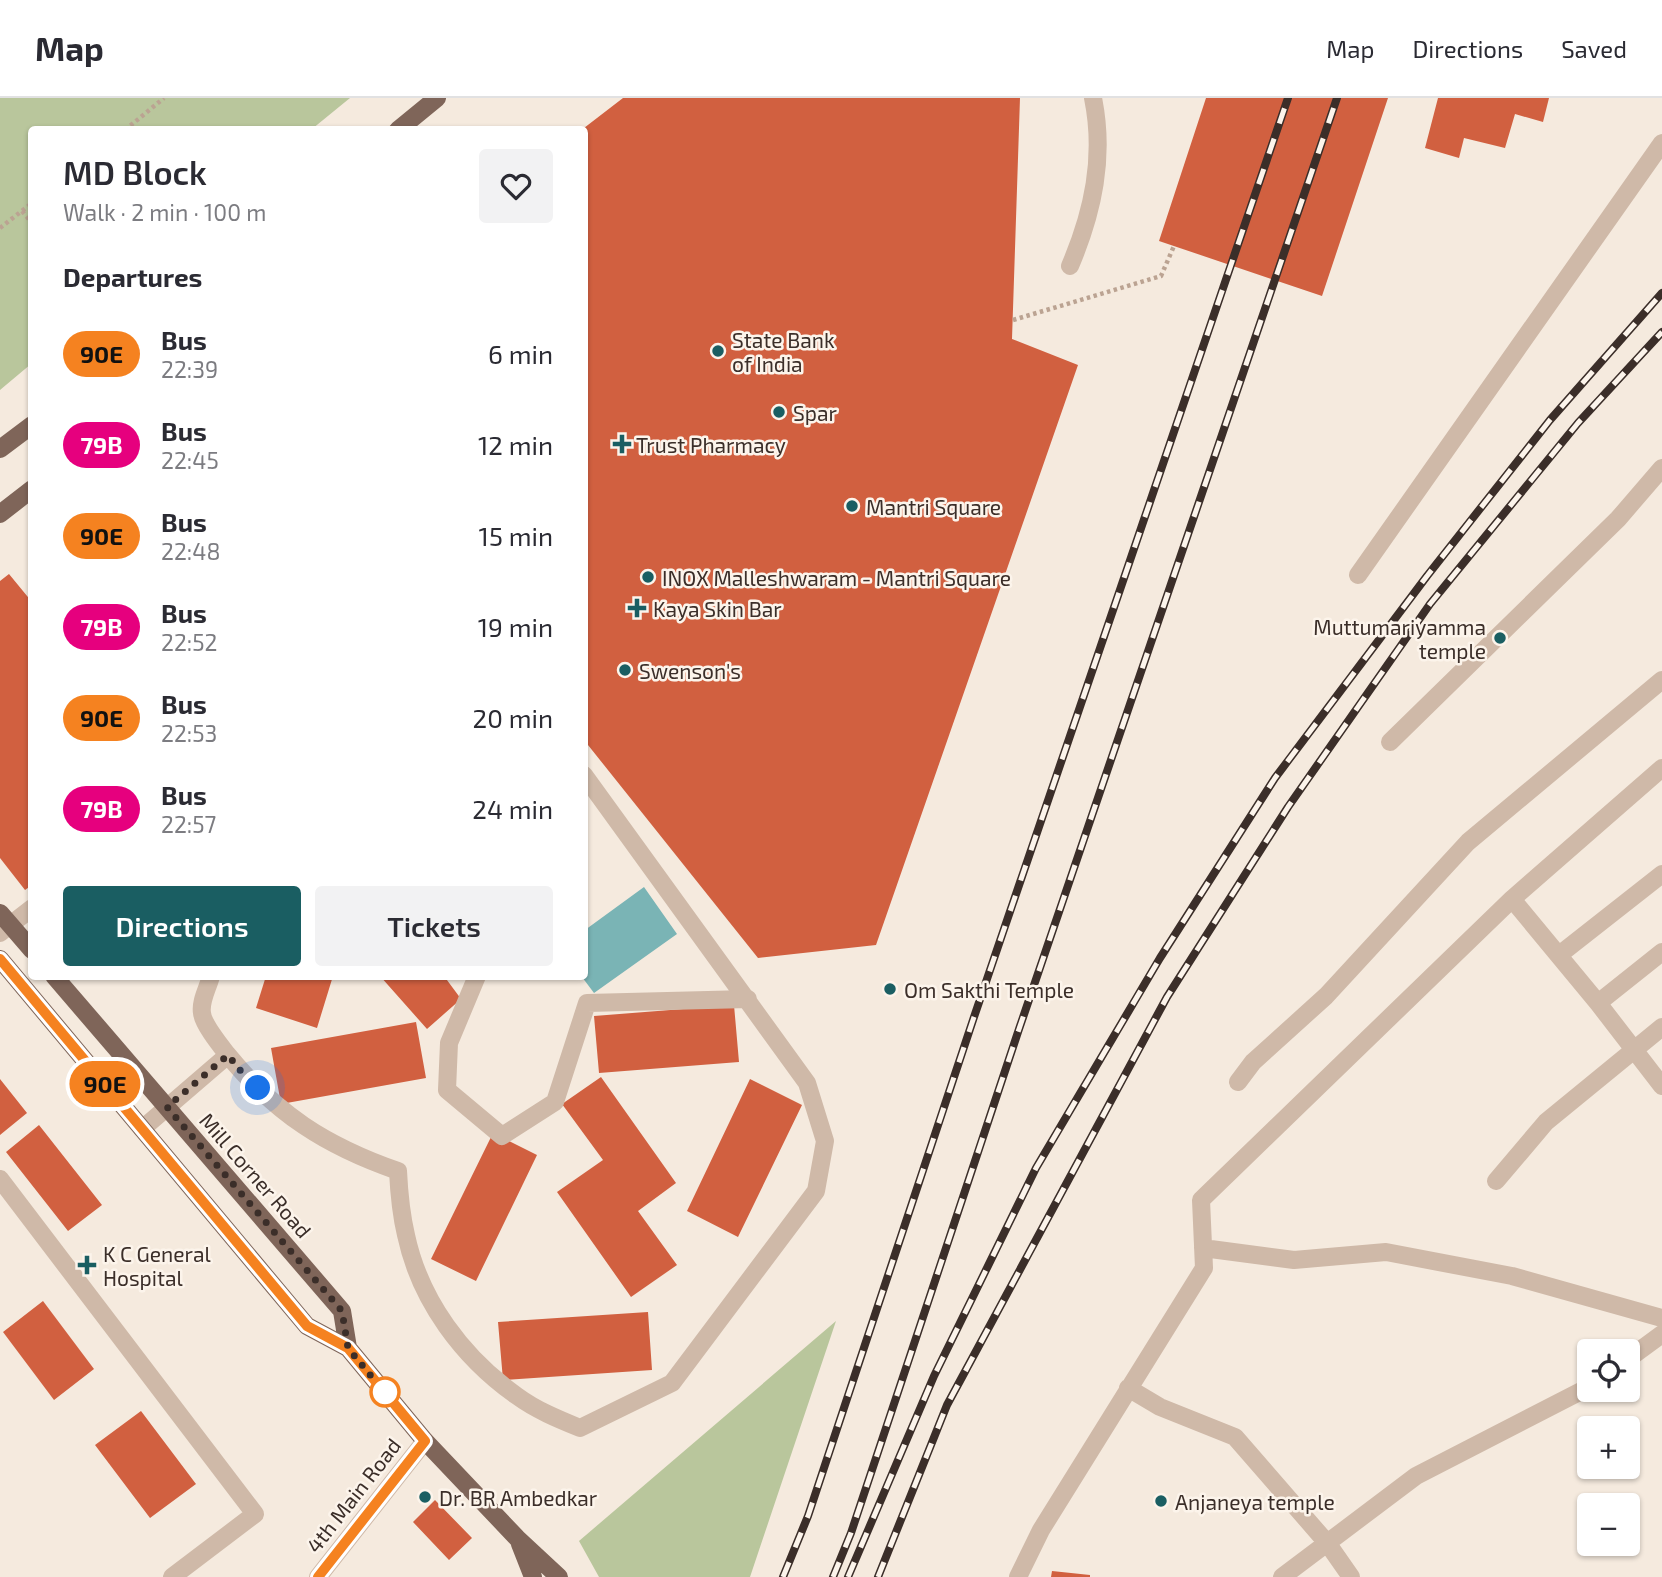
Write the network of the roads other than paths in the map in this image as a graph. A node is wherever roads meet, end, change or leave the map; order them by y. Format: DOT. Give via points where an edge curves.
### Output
graph roads {
  1 [pos="437,98"];
  2 [pos="1093,98"];
  3 [pos="403,126"];
  4 [pos="1662,143"];
  5 [pos="1070,266"];
  6 [pos="28,428"];
  7 [pos="0,449"];
  8 [pos="1662,468"];
  9 [pos="28,492"];
  10 [pos="0,514"];
  11 [pos="1358,575"];
  12 [pos="1662,680"];
  13 [pos="1390,742"];
  14 [pos="1662,768"];
  15 [pos="588,780"];
  16 [pos="1662,874"];
  17 [pos="1512,899"];
  18 [pos="28,910"];
  19 [pos="3,924"];
  20 [pos="28,946"];
  21 [pos="1662,952"];
  22 [pos="1559,955"];
  23 [pos="0,958"];
  24 [pos="57,980"];
  25 [pos="210,980"];
  26 [pos="475,980"];
  27 [pos="748,999"];
  28 [pos="1598,1003"];
  29 [pos="1662,1027"];
  30 [pos="1634,1049"];
  31 [pos="228,1055"];
  32 [pos="1238,1082"];
  33 [pos="1662,1086"];
  34 [pos="167,1107"];
  35 [pos="142,1129"];
  36 [pos="0,1179"];
  37 [pos="1496,1181"];
  38 [pos="1203,1248"];
  39 [pos="1662,1318"];
  40 [pos="1662,1334"];
  41 [pos="348,1348"];
  42 [pos="1640,1350"];
  43 [pos="1128,1388"];
  44 [pos="1577,1393"];
  45 [pos="425,1441"];
  46 [pos="517,1538"];
  47 [pos="1328,1544"];
  48 [pos="172,1577"];
  49 [pos="318,1577"];
  50 [pos="533,1577"];
  51 [pos="559,1577"];
  52 [pos="1018,1577"];
  53 [pos="1282,1577"];
  54 [pos="1351,1577"];
  1 -- 3 [label="main road"];
  2 -- 5 [label="street" via="1096,180 1091,210"];
  4 -- 11 [label="street"];
  6 -- 7 [label="main road"];
  8 -- 13 [label="street" via="1618,519"];
  9 -- 10 [label="main road"];
  12 -- 32 [label="street" via="1468,842 1326,996 1253,1062"];
  14 -- 17 [label="street"];
  15 -- 27 [label="street"];
  16 -- 22 [label="street"];
  17 -- 22 [label="street"];
  17 -- 38 [label="street" via="1201,1200"];
  18 -- 19 [label="street"];
  19 -- 20 [label="main road"];
  21 -- 28 [label="street"];
  22 -- 28 [label="street"];
  23 -- 35 [label="main road"];
  24 -- 34 [label="main road, Mill Corner Road"];
  25 -- 31 [label="street" via="201,1010"];
  26 -- 27 [label="street" via="449,1043 447,1090 502,1136 555,1102 587,1003"];
  27 -- 31 [label="street" via="807,1083 825,1141 816,1191 672,1383 580,1428 549,1415 492,1377 446,1326 415,1267 400,1203 398,1171 363,1159 300,1124"];
  28 -- 30 [label="street"];
  29 -- 30 [label="street"];
  30 -- 33 [label="street"];
  30 -- 37 [label="street" via="1546,1122"];
  31 -- 34 [label="street"];
  34 -- 35 [label="street"];
  34 -- 41 [label="main road, Mill Corner Road" via="342,1311"];
  35 -- 41 [label="main road" via="307,1326"];
  36 -- 48 [label="street" via="255,1514"];
  38 -- 39 [label="street" via="1294,1260 1386,1252 1512,1276"];
  38 -- 43 [label="street" via="1204,1268"];
  40 -- 42 [label="street"];
  41 -- 45 [label="main road"];
  43 -- 47 [label="street" via="1160,1407 1235,1437"];
  43 -- 52 [label="street" via="1041,1530"];
  44 -- 47 [label="street" via="1416,1476"];
  45 -- 46 [label="main road"];
  45 -- 49 [label="street, 4th Main Road"];
  46 -- 50 [label="main road"];
  46 -- 51 [label="main road"];
  47 -- 53 [label="street"];
  47 -- 54 [label="street"];
}
